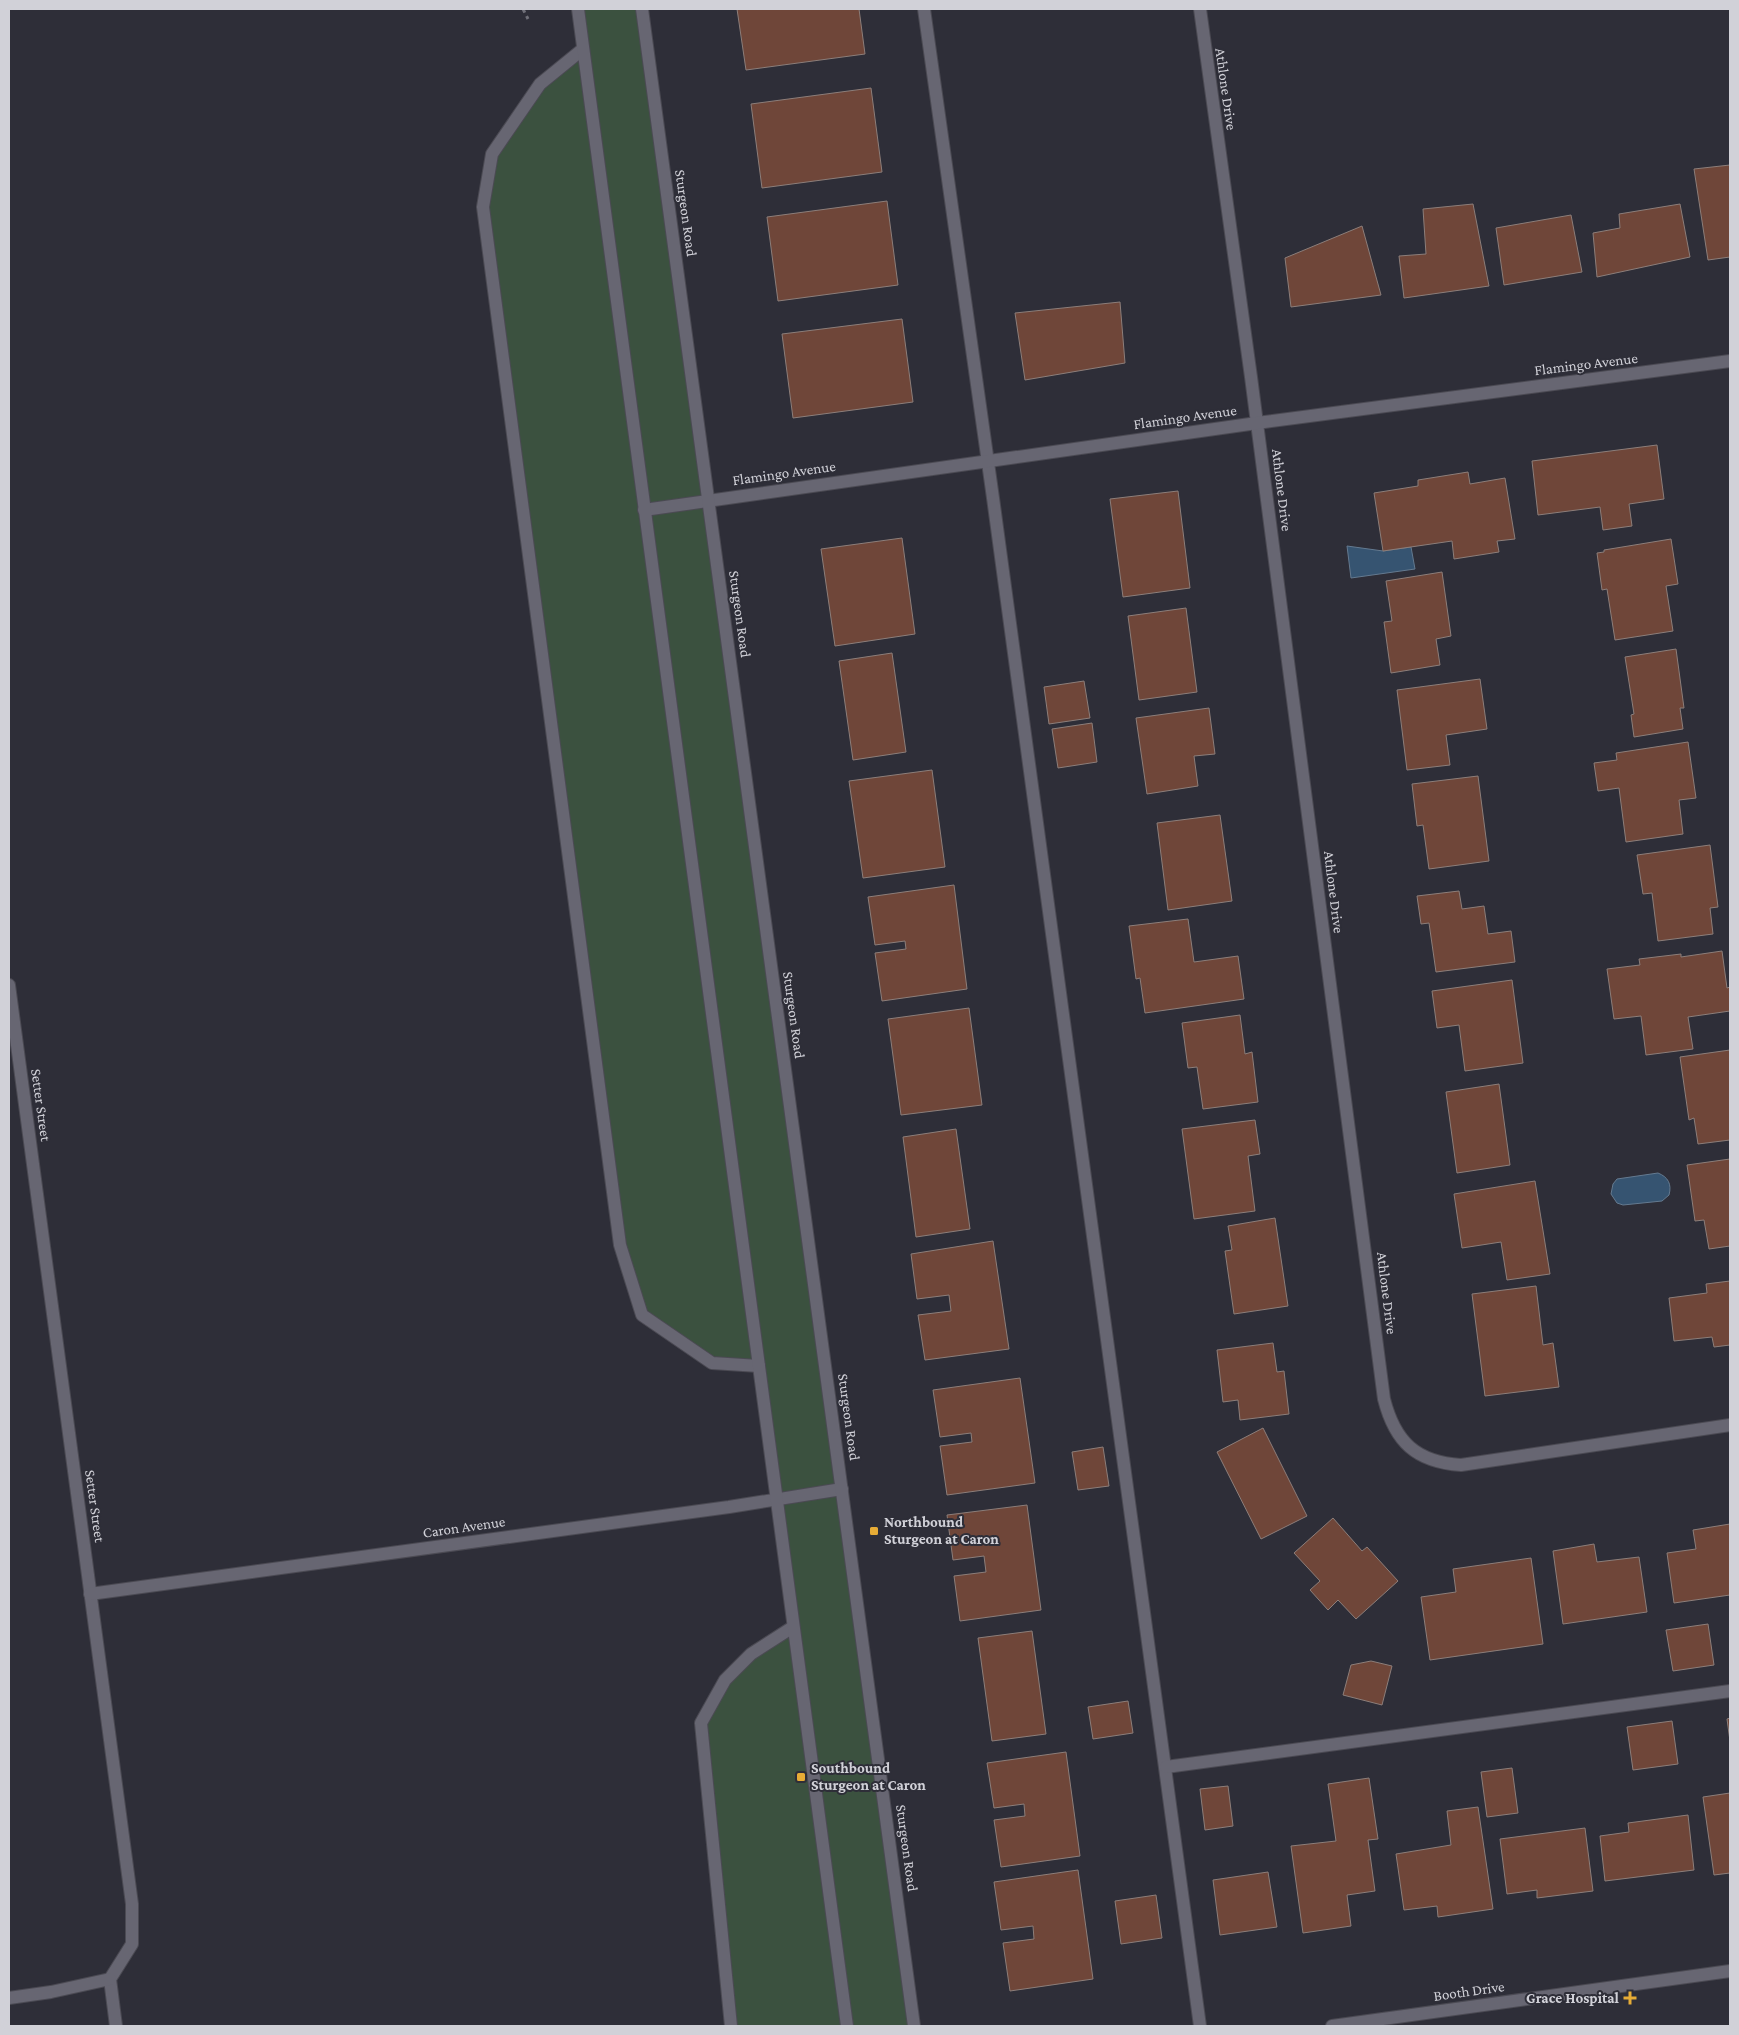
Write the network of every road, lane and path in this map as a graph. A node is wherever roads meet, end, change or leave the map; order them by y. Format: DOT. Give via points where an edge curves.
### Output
graph roads {
  1 [pos="523,9"];
  2 [pos="578,9"];
  3 [pos="642,9"];
  4 [pos="924,9"];
  5 [pos="1200,9"];
  6 [pos="528,19"];
  7 [pos="583,49"];
  8 [pos="1730,361"];
  9 [pos="1257,423"];
  10 [pos="987,461"];
  11 [pos="708,500"];
  12 [pos="644,510"];
  13 [pos="9,985"];
  14 [pos="759,1366"];
  15 [pos="1730,1425"];
  16 [pos="842,1489"];
  17 [pos="776,1499"];
  18 [pos="90,1594"];
  19 [pos="794,1627"];
  20 [pos="1730,1691"];
  21 [pos="1166,1767"];
  22 [pos="1730,1971"];
  23 [pos="110,1979"];
  24 [pos="9,1998"];
  25 [pos="116,2026"];
  26 [pos="731,2026"];
  27 [pos="846,2026"];
  28 [pos="914,2026"];
  29 [pos="1200,2026"];
  30 [pos="1332,2026"];
  1 -- 6 [label="path"];
  2 -- 7 [label="street"];
  3 -- 11 [label="street, Sturgeon Road"];
  4 -- 10 [label="street"];
  5 -- 9 [label="street, Athlone Drive"];
  7 -- 12 [label="street"];
  7 -- 14 [label="street" via="540,84 492,154 483,207 620,1245 642,1315 712,1363"];
  8 -- 9 [label="street, Flamingo Avenue"];
  9 -- 10 [label="street, Flamingo Avenue"];
  9 -- 15 [label="street, Athlone Drive" via="1388,1416 1405,1444 1429,1459 1461,1465"];
  10 -- 11 [label="street, Flamingo Avenue"];
  10 -- 21 [label="street"];
  11 -- 12 [label="street, Flamingo Avenue"];
  11 -- 16 [label="street, Sturgeon Road"];
  12 -- 14 [label="street"];
  13 -- 18 [label="street, Setter Street"];
  14 -- 17 [label="street"];
  16 -- 17 [label="street, Caron Avenue"];
  16 -- 28 [label="street, Sturgeon Road"];
  17 -- 18 [label="street, Caron Avenue"];
  17 -- 19 [label="street"];
  18 -- 23 [label="street, Setter Street" via="132,1904 132,1944"];
  19 -- 26 [label="street" via="751,1654 725,1680 701,1723"];
  19 -- 27 [label="street"];
  20 -- 21 [label="street"];
  21 -- 29 [label="street"];
  22 -- 30 [label="street, Booth Drive"];
  23 -- 24 [label="street"];
  23 -- 25 [label="street"];
}
